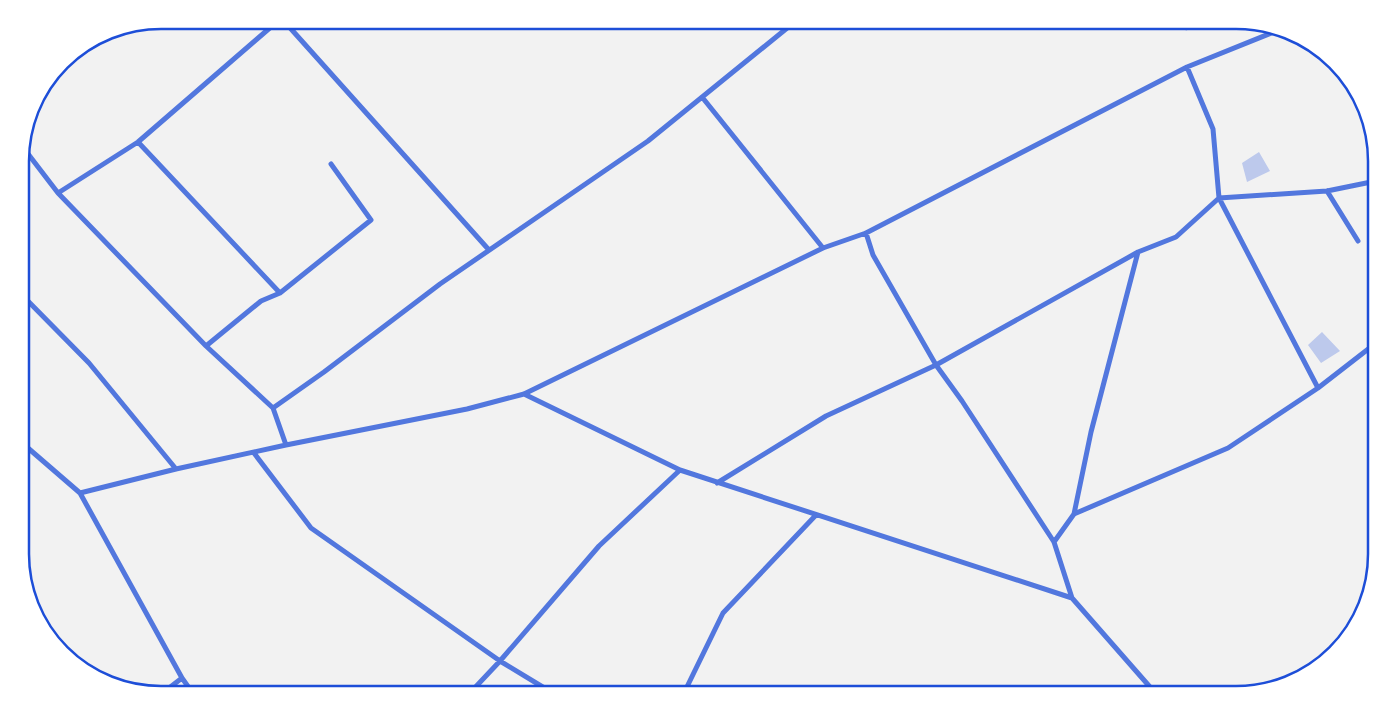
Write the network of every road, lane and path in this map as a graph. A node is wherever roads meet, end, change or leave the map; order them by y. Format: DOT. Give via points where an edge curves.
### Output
graph roads {
  1 [pos="269,29"];
  2 [pos="291,29"];
  3 [pos="786,29"];
  4 [pos="1270,33"];
  5 [pos="1187,67"];
  6 [pos="702,97"];
  7 [pos="138,142"];
  8 [pos="29,155"];
  9 [pos="332,164"];
  10 [pos="1368,183"];
  11 [pos="1327,191"];
  12 [pos="58,193"];
  13 [pos="1219,198"];
  14 [pos="866,233"];
  15 [pos="1358,241"];
  16 [pos="823,248"];
  17 [pos="489,250"];
  18 [pos="1138,252"];
  19 [pos="280,294"];
  20 [pos="29,302"];
  21 [pos="206,346"];
  22 [pos="1368,349"];
  23 [pos="936,365"];
  24 [pos="1318,388"];
  25 [pos="524,394"];
  26 [pos="273,408"];
  27 [pos="286,445"];
  28 [pos="29,449"];
  29 [pos="254,453"];
  30 [pos="176,469"];
  31 [pos="680,470"];
  32 [pos="717,483"];
  33 [pos="80,494"];
  34 [pos="1074,514"];
  35 [pos="816,515"];
  36 [pos="1054,542"];
  37 [pos="1072,598"];
  38 [pos="500,661"];
  39 [pos="182,678"];
  40 [pos="172,686"];
  41 [pos="188,686"];
  42 [pos="476,686"];
  43 [pos="541,686"];
  44 [pos="687,686"];
  45 [pos="1149,686"];
  1 -- 7 [label="street"];
  2 -- 17 [label="street"];
  3 -- 6 [label="street"];
  4 -- 5 [label="street"];
  5 -- 13 [label="street" via="1214,129"];
  5 -- 14 [label="street"];
  6 -- 16 [label="street"];
  6 -- 17 [label="street" via="648,141"];
  7 -- 12 [label="street"];
  7 -- 19 [label="street"];
  8 -- 12 [label="street"];
  9 -- 19 [label="street" via="371,220"];
  10 -- 11 [label="street"];
  11 -- 13 [label="street"];
  11 -- 15 [label="street"];
  12 -- 21 [label="street"];
  13 -- 18 [label="street" via="1176,237"];
  13 -- 24 [label="street"];
  14 -- 16 [label="street"];
  14 -- 23 [label="street" via="873,255"];
  16 -- 25 [label="street"];
  17 -- 26 [label="street"];
  18 -- 23 [label="street"];
  18 -- 34 [label="street" via="1091,432"];
  19 -- 21 [label="street" via="261,301"];
  20 -- 30 [label="street" via="89,363"];
  21 -- 26 [label="street"];
  22 -- 24 [label="street"];
  23 -- 32 [label="street" via="826,416"];
  23 -- 36 [label="street"];
  24 -- 34 [label="street" via="1228,448"];
  25 -- 27 [label="street" via="458,411"];
  25 -- 31 [label="street"];
  26 -- 27 [label="street"];
  27 -- 29 [label="street"];
  28 -- 33 [label="street"];
  29 -- 30 [label="street"];
  29 -- 38 [label="street" via="311,528"];
  30 -- 33 [label="street"];
  31 -- 32 [label="street"];
  31 -- 38 [label="street" via="599,546"];
  32 -- 35 [label="street"];
  33 -- 39 [label="street"];
  34 -- 36 [label="street"];
  35 -- 37 [label="street"];
  35 -- 44 [label="street" via="723,613"];
  36 -- 37 [label="street"];
  37 -- 45 [label="street"];
  38 -- 42 [label="street"];
  38 -- 43 [label="street"];
  39 -- 40 [label="street"];
  39 -- 41 [label="street"];
}
